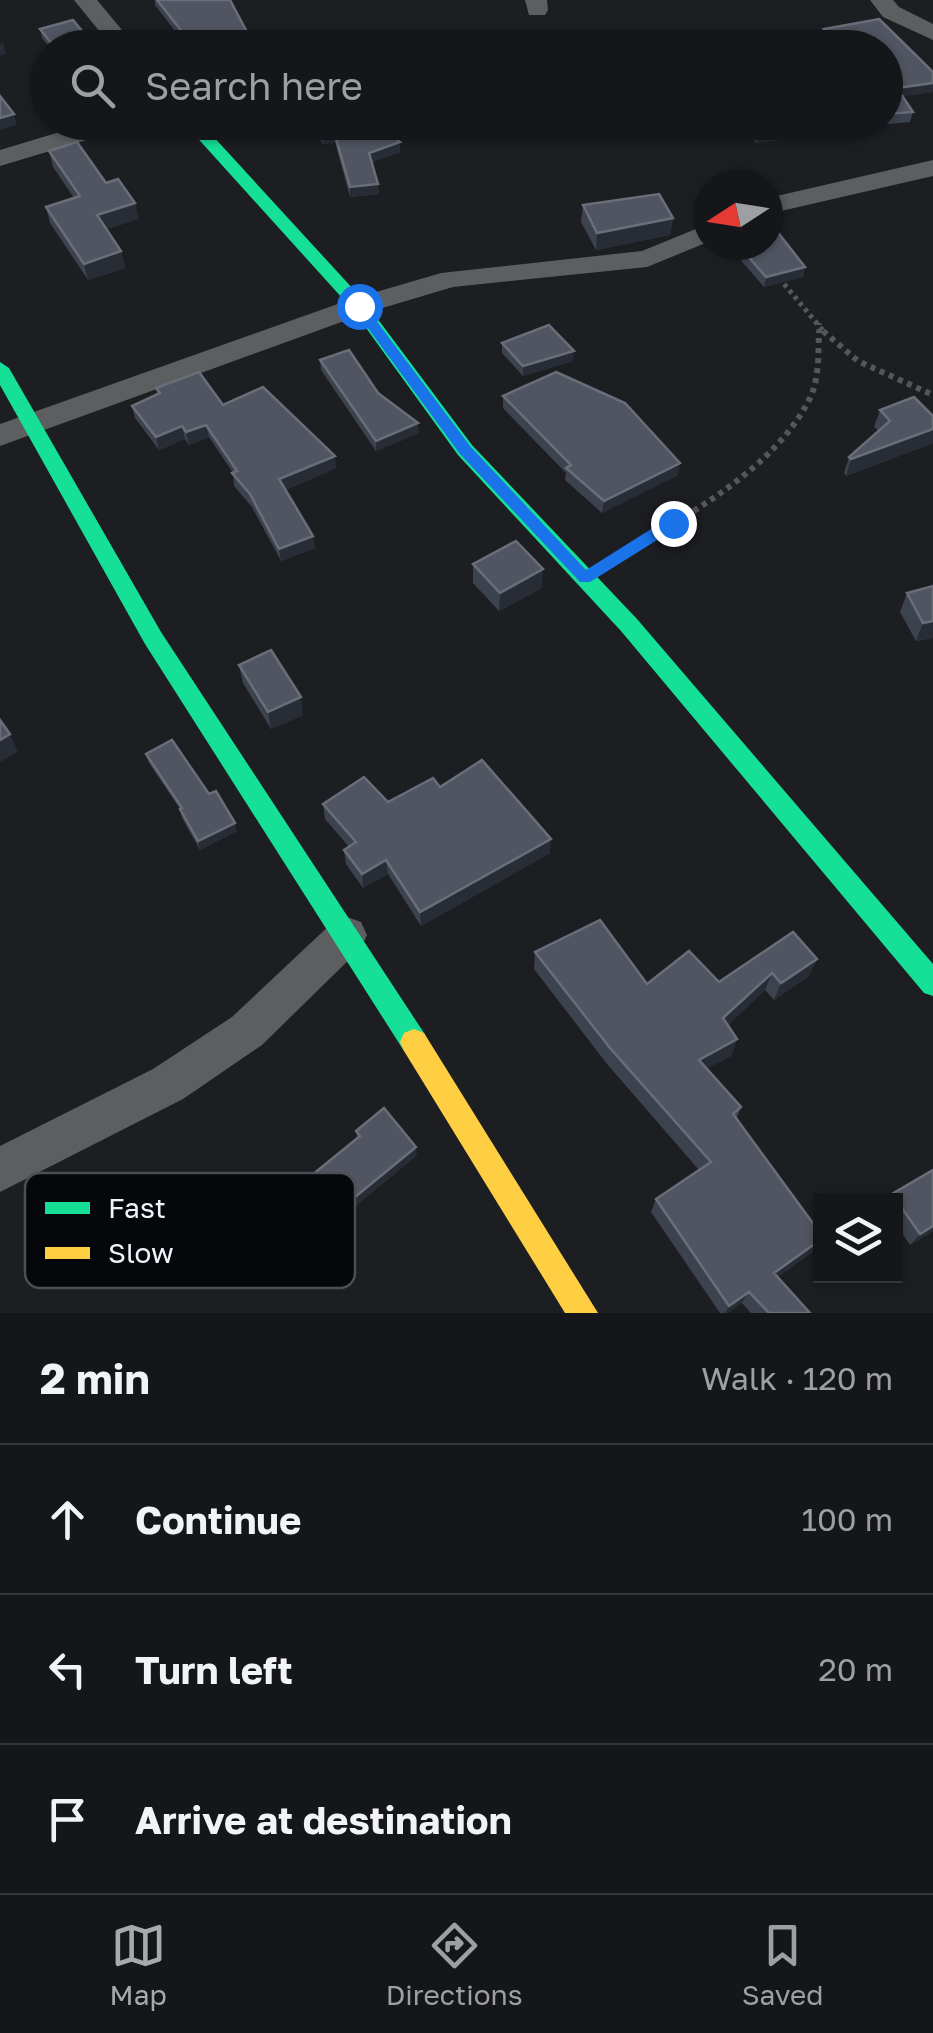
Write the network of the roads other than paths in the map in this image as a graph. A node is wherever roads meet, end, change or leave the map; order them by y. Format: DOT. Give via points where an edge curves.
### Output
graph roads {
  1 [pos="85,0"];
  2 [pos="881,0"];
  3 [pos="111,30"];
  4 [pos="933,33"];
  5 [pos="60,140"];
  6 [pos="207,140"];
  7 [pos="0,158"];
  8 [pos="933,168"];
  9 [pos="783,203"];
  10 [pos="693,239"];
  11 [pos="359,306"];
  12 [pos="0,368"];
  13 [pos="34,424"];
  14 [pos="0,435"];
  15 [pos="347,935"];
  16 [pos="933,984"];
  17 [pos="0,1170"];
  18 [pos="583,1313"];
  1 -- 3 [label="street"];
  2 -- 4 [label="street"];
  5 -- 7 [label="street"];
  6 -- 11 [label="street"];
  8 -- 9 [label="street"];
  10 -- 11 [label="street" via="647,259 451,278"];
  11 -- 13 [label="street"];
  11 -- 16 [label="street" via="465,450 629,625"];
  12 -- 13 [label="street"];
  13 -- 14 [label="street"];
  13 -- 15 [label="street" via="153,638"];
  15 -- 17 [label="street" via="247,1031 168,1084"];
  15 -- 18 [label="street"];
}
